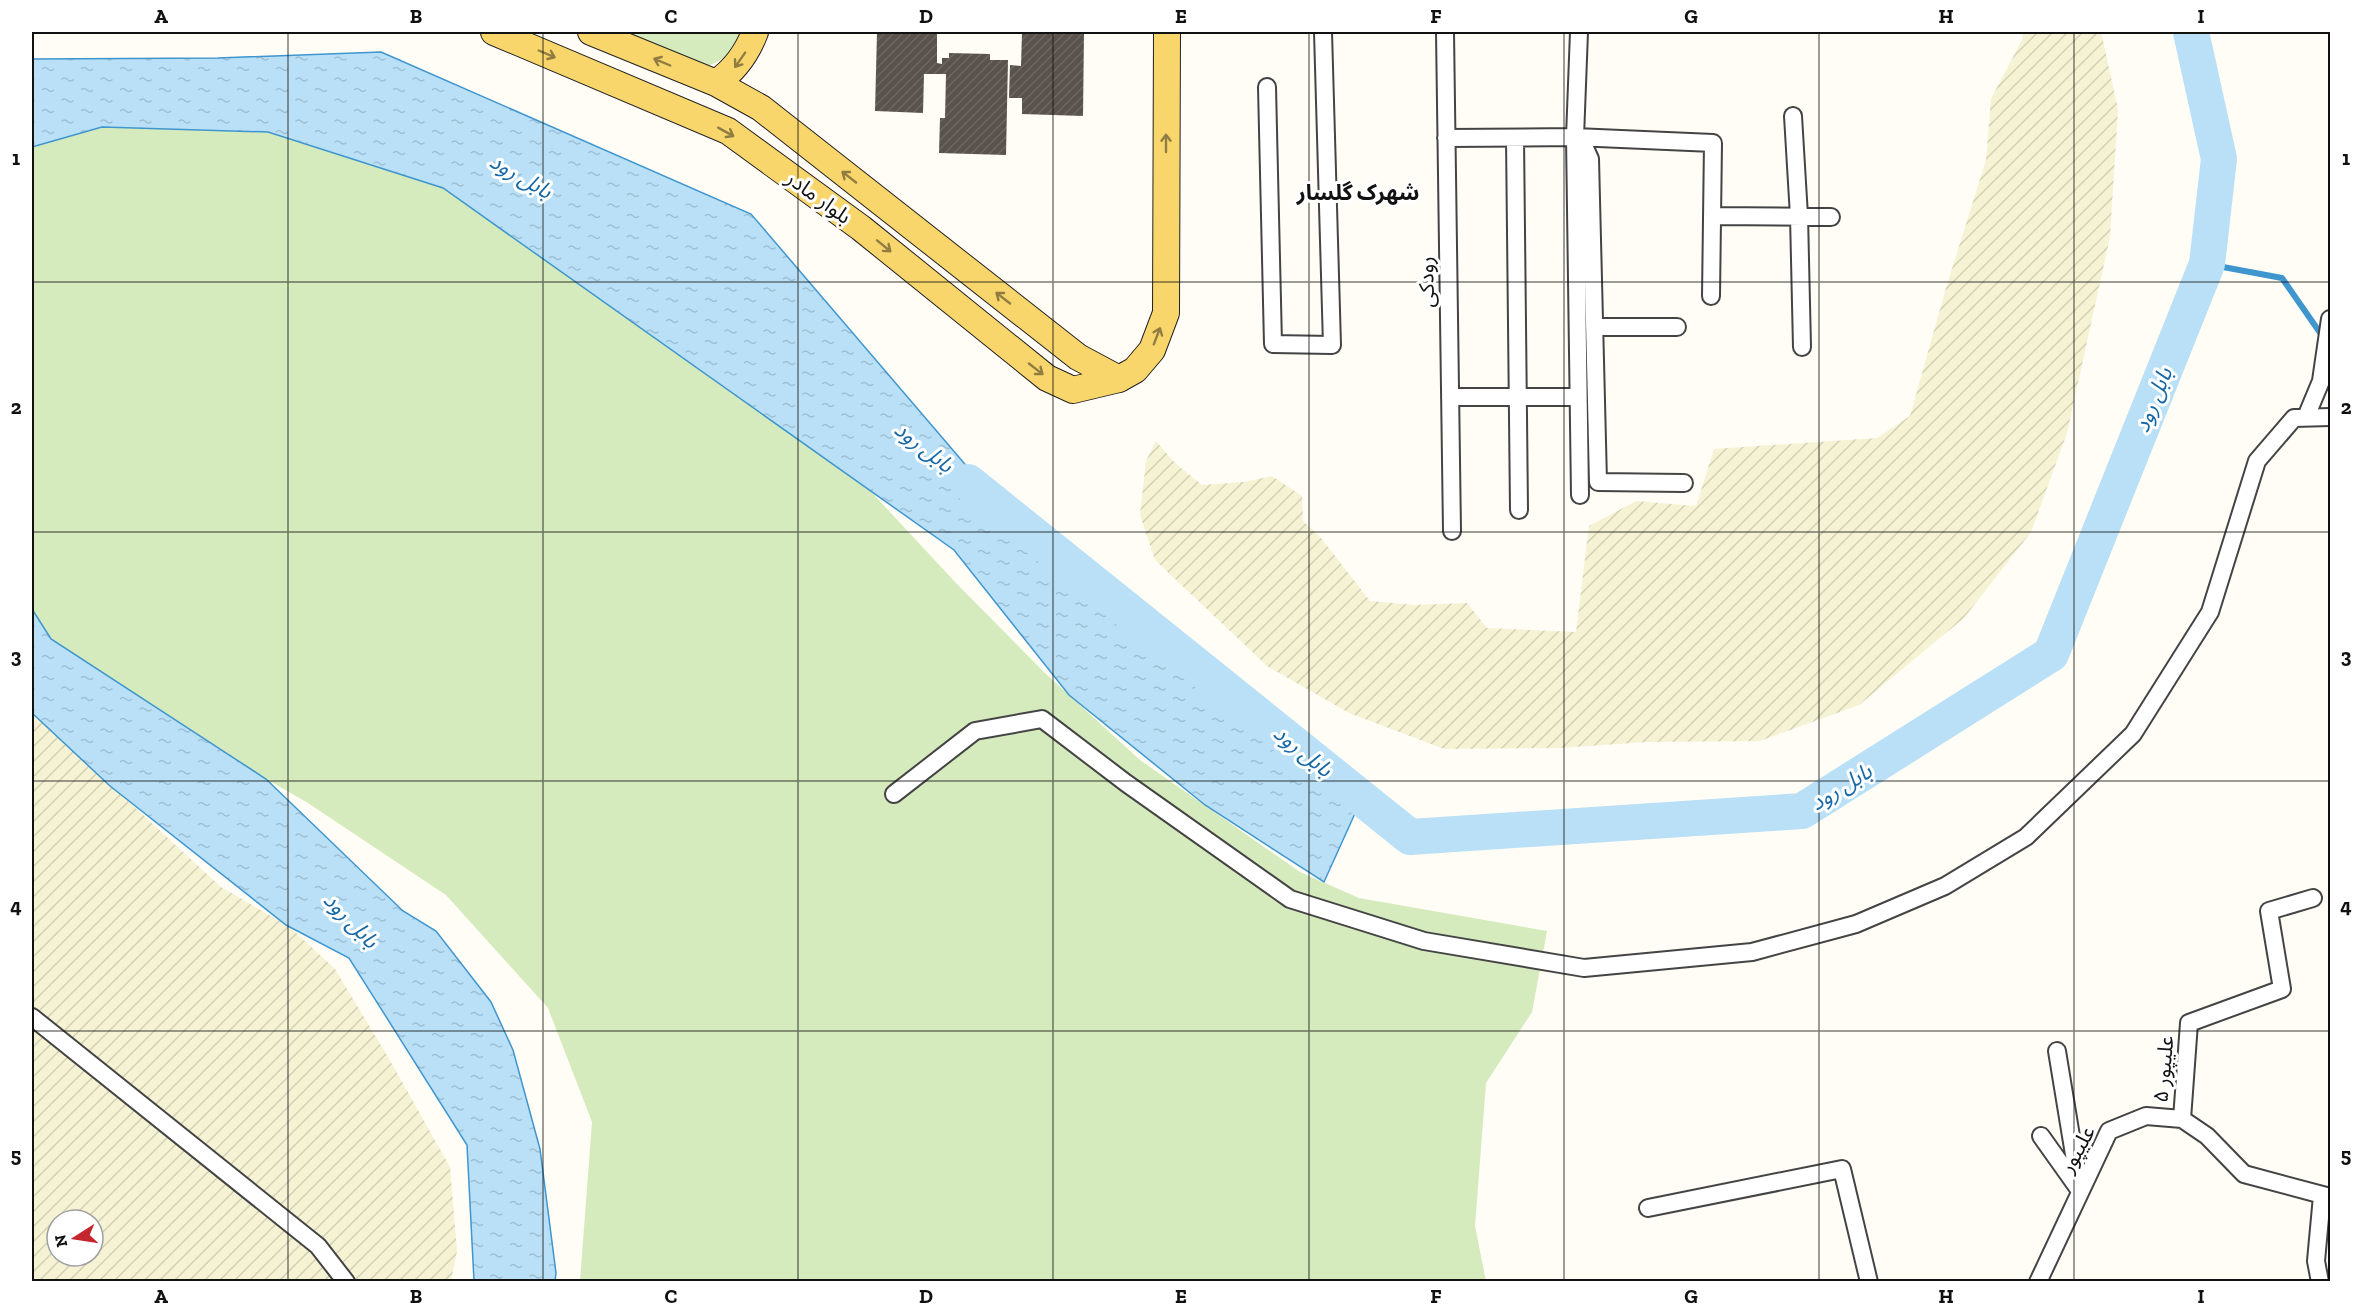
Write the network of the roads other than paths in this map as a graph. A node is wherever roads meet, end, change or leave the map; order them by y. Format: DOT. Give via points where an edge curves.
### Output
graph roads {
  1 [pos="494,32"];
  2 [pos="591,32"];
  3 [pos="755,32"];
  4 [pos="1167,32"];
  5 [pos="1323,32"];
  6 [pos="1445,32"];
  7 [pos="1579,32"];
  8 [pos="716,83"];
  9 [pos="1267,87"];
  10 [pos="1793,116"];
  11 [pos="1575,137"];
  12 [pos="1446,138"];
  13 [pos="1515,138"];
  14 [pos="1712,216"];
  15 [pos="1799,216"];
  16 [pos="1832,217"];
  17 [pos="1711,296"];
  18 [pos="2331,319"];
  19 [pos="1594,327"];
  20 [pos="1677,327"];
  21 [pos="1802,347"];
  22 [pos="1119,379"];
  23 [pos="1450,397"];
  24 [pos="1518,397"];
  25 [pos="1578,397"];
  26 [pos="2306,417"];
  27 [pos="2331,417"];
  28 [pos="1684,483"];
  29 [pos="1580,495"];
  30 [pos="1519,510"];
  31 [pos="1452,531"];
  32 [pos="894,794"];
  33 [pos="2313,898"];
  34 [pos="32,1017"];
  35 [pos="2057,1051"];
  36 [pos="2182,1119"];
  37 [pos="2041,1137"];
  38 [pos="2080,1191"];
  39 [pos="2326,1197"];
  40 [pos="1648,1208"];
  41 [pos="346,1281"];
  42 [pos="1869,1281"];
  43 [pos="2038,1281"];
  44 [pos="2320,1281"];
  1 -- 22 [label="main road, بلوار مادر, one-way" via="728,131 861,228 1047,378 1072,390"];
  8 -- 2 [label="main road, بلوار مادر, one-way"];
  3 -- 8 [label="main road, one-way" via="731,73"];
  22 -- 4 [label="main road, بلوار مادر, one-way" via="1135,370 1152,350 1166,313"];
  5 -- 9 [label="street" via="1332,345 1273,344"];
  6 -- 12 [label="street, رودکی"];
  7 -- 11 [label="street"];
  22 -- 8 [label="main road, بلوار مادر, one-way" via="1078,357 761,108"];
  10 -- 15 [label="street"];
  11 -- 13 [label="street"];
  11 -- 14 [label="street" via="1713,143"];
  11 -- 19 [label="street" via="1590,159"];
  11 -- 25 [label="street"];
  12 -- 13 [label="street"];
  12 -- 23 [label="street, رودکی"];
  13 -- 24 [label="street"];
  14 -- 15 [label="street"];
  14 -- 17 [label="street"];
  15 -- 16 [label="street"];
  15 -- 21 [label="street"];
  18 -- 26 [label="street" via="2321,381"];
  19 -- 20 [label="street"];
  19 -- 28 [label="street" via="1598,482"];
  23 -- 24 [label="street"];
  23 -- 31 [label="street, رودکی"];
  24 -- 25 [label="street"];
  24 -- 30 [label="street"];
  25 -- 29 [label="street"];
  26 -- 27 [label="street"];
  26 -- 32 [label="street" via="2294,418 2257,461 2210,612 2133,734 2026,837 1945,886 1856,924 1752,952 1584,968 1424,941 1290,900 1042,719 975,731"];
  33 -- 36 [label="street, علیپور ۵" via="2269,911 2282,989 2189,1023"];
  34 -- 41 [label="street" via="318,1245"];
  35 -- 38 [label="street"];
  36 -- 38 [label="street, علیپور" via="2145,1116 2109,1131"];
  36 -- 39 [label="street, علیپور" via="2207,1136 2244,1174"];
  37 -- 38 [label="street"];
  38 -- 43 [label="street, علیپور"];
  39 -- 44 [label="street" via="2316,1261"];
  40 -- 42 [label="street" via="1842,1169"];
}
